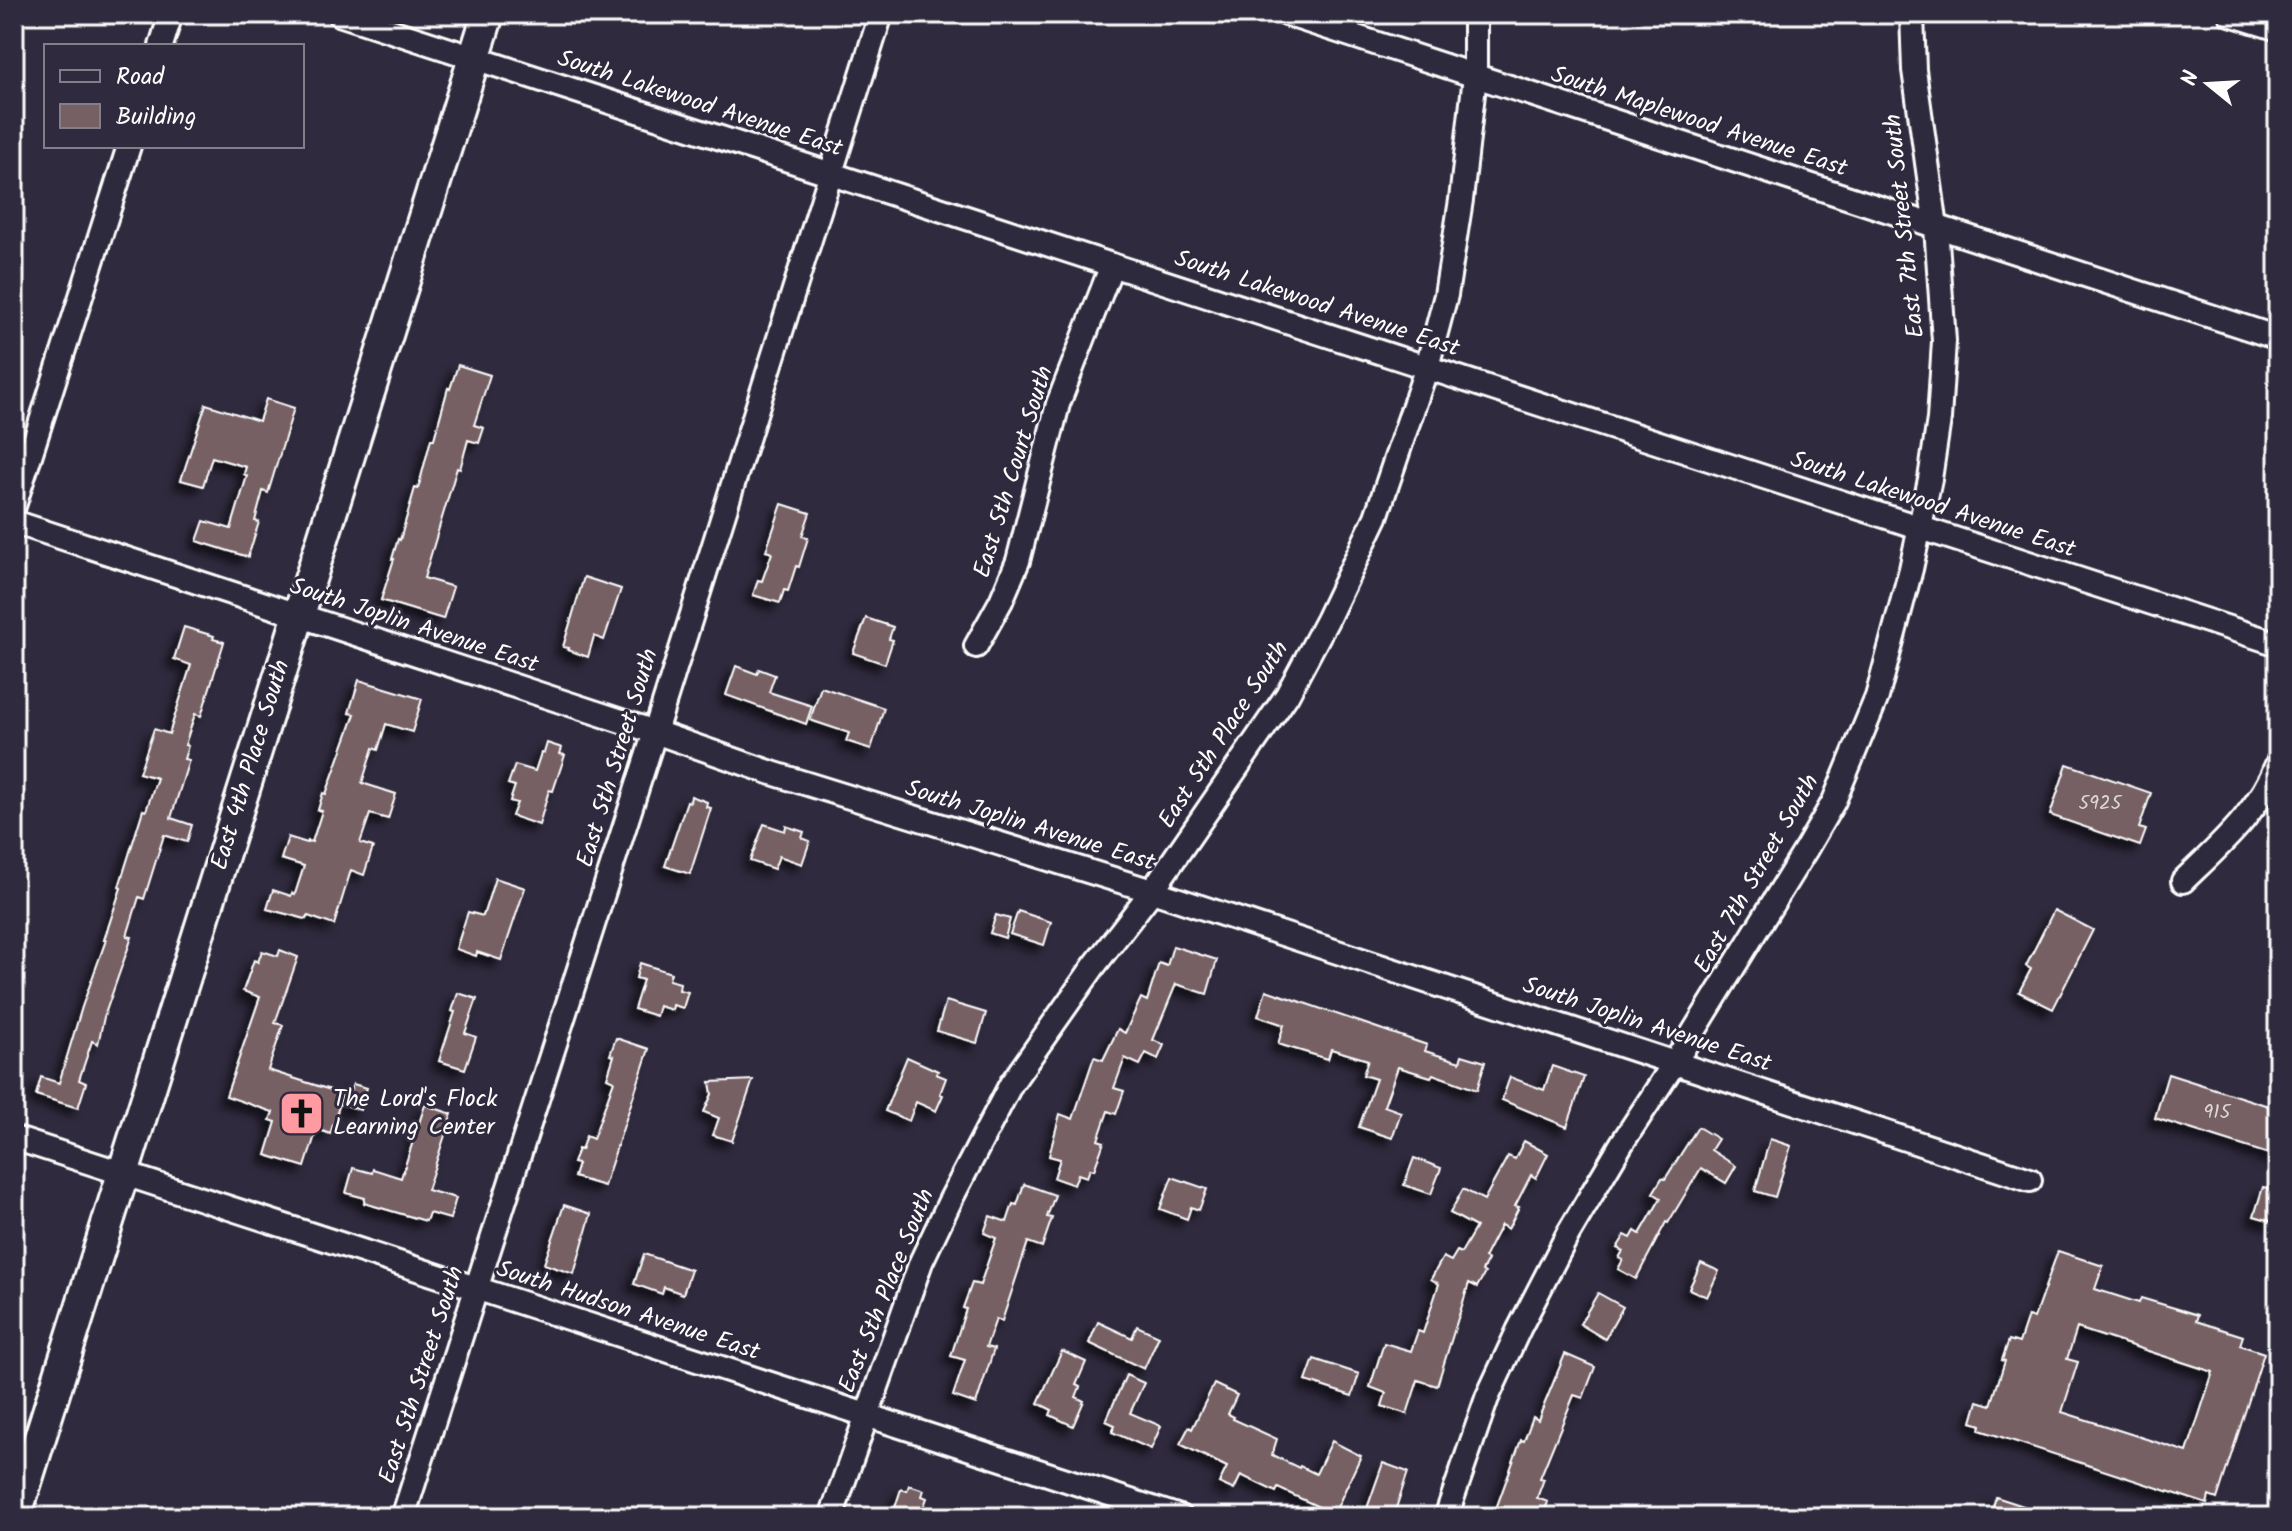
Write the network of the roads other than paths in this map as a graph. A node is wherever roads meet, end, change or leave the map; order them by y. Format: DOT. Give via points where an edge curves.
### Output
graph roads {
  1 [pos="171,14"];
  2 [pos="339,14"];
  3 [pos="488,14"];
  4 [pos="881,14"];
  5 [pos="1286,14"];
  6 [pos="1475,14"];
  7 [pos="1912,14"];
  8 [pos="2230,14"];
  9 [pos="2278,29"];
  10 [pos="162,44"];
  11 [pos="474,59"];
  12 [pos="1475,76"];
  13 [pos="128,148"];
  14 [pos="830,172"];
  15 [pos="1936,227"];
  16 [pos="1112,265"];
  17 [pos="2278,338"];
  18 [pos="1427,367"];
  19 [pos="14,506"];
  20 [pos="14,522"];
  21 [pos="1920,529"];
  22 [pos="298,615"];
  23 [pos="2278,644"];
  24 [pos="976,646"];
  25 [pos="655,732"];
  26 [pos="2278,762"];
  27 [pos="2183,881"];
  28 [pos="1152,891"];
  29 [pos="1675,1062"];
  30 [pos="14,1138"];
  31 [pos="123,1173"];
  32 [pos="2030,1180"];
  33 [pos="476,1289"];
  34 [pos="866,1414"];
  35 [pos="15,1517"];
  36 [pos="403,1517"];
  37 [pos="831,1517"];
  38 [pos="1180,1517"];
  39 [pos="1446,1517"];
  1 -- 10 [label="street"];
  2 -- 11 [label="street, South Lakewood Avenue East"];
  3 -- 11 [label="street, East 4th Place South"];
  4 -- 14 [label="street, East 5th Street South"];
  5 -- 12 [label="street, South Maplewood Avenue East"];
  6 -- 12 [label="street, East 5th Place South"];
  7 -- 15 [label="street, East 7th Street South" via="1914,70"];
  8 -- 9 [label="street"];
  11 -- 14 [label="street, South Lakewood Avenue East"];
  11 -- 22 [label="street, East 4th Place South"];
  12 -- 15 [label="street, South Maplewood Avenue East"];
  12 -- 18 [label="street, East 5th Place South" via="1446,295"];
  13 -- 19 [label="street"];
  14 -- 16 [label="street, South Lakewood Avenue East"];
  14 -- 25 [label="street, East 5th Street South"];
  15 -- 17 [label="street, South Maplewood Avenue East"];
  15 -- 21 [label="street, East 7th Street South" via="1944,341 1939,419"];
  16 -- 18 [label="street, South Lakewood Avenue East"];
  16 -- 24 [label="street, East 5th Court South" via="1058,404 1018,561"];
  18 -- 21 [label="street, South Lakewood Avenue East"];
  18 -- 28 [label="street, East 5th Place South" via="1376,517 1320,633 1287,695"];
  20 -- 22 [label="street, South Joplin Avenue East"];
  21 -- 23 [label="street, South Lakewood Avenue East"];
  21 -- 29 [label="street, East 7th Street South" via="1877,697 1834,801"];
  22 -- 25 [label="street, South Joplin Avenue East"];
  22 -- 31 [label="street, East 4th Place South"];
  25 -- 28 [label="street, South Joplin Avenue East"];
  25 -- 33 [label="street, East 5th Street South"];
  26 -- 27 [label="street" via="2249,816"];
  28 -- 29 [label="street, South Joplin Avenue East"];
  28 -- 34 [label="street, East 5th Place South" via="1011,1084 921,1262"];
  29 -- 32 [label="street, South Joplin Avenue East"];
  29 -- 39 [label="street, East 7th Street South" via="1576,1221 1519,1329 1487,1398"];
  30 -- 31 [label="street, South Hudson Avenue East"];
  31 -- 33 [label="street, South Hudson Avenue East"];
  31 -- 35 [label="street, East 4th Place South"];
  33 -- 34 [label="street, South Hudson Avenue East"];
  33 -- 36 [label="street, East 5th Street South"];
  34 -- 37 [label="street, East 5th Place South"];
  34 -- 38 [label="street, South Hudson Avenue East"];
}
